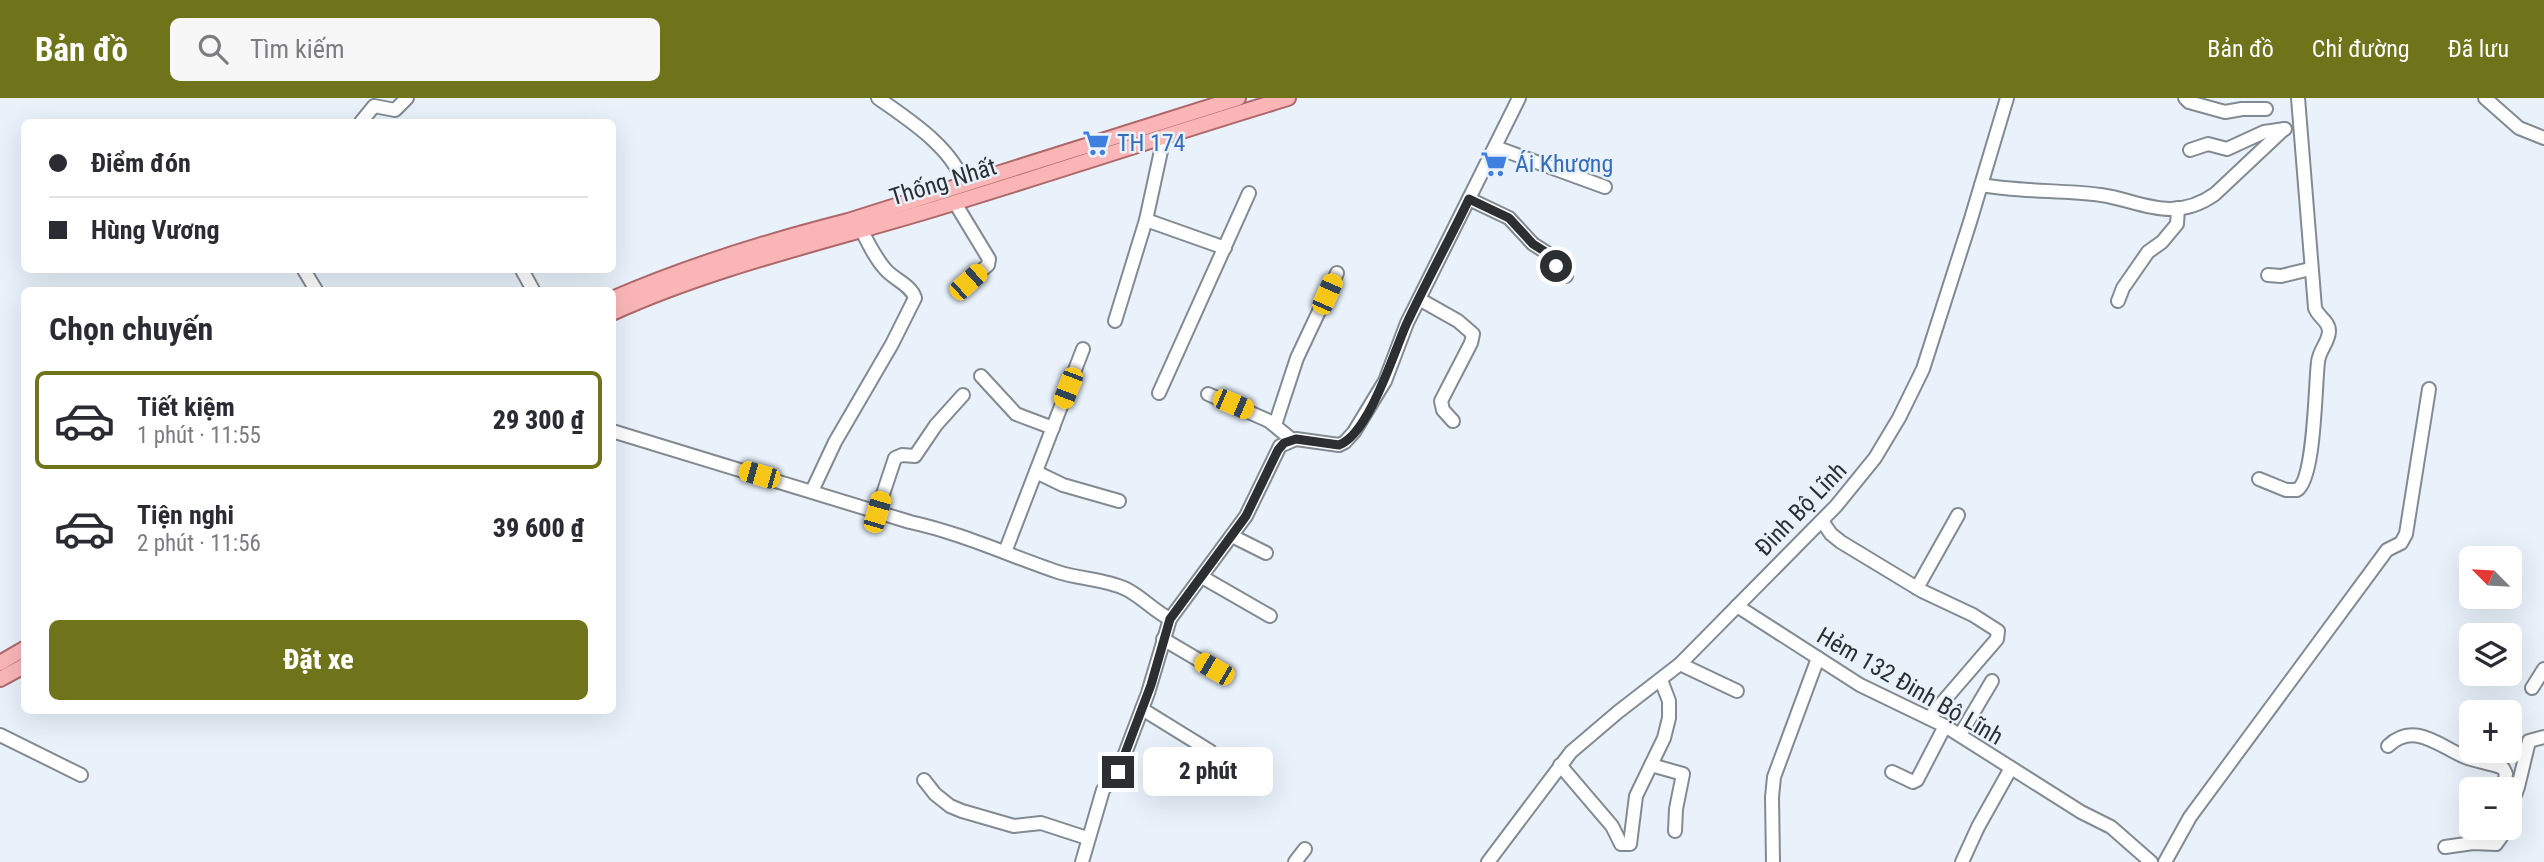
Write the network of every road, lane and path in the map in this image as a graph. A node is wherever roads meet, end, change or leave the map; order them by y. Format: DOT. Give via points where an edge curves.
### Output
graph roads {
  1 [pos="407,98"];
  2 [pos="878,98"];
  3 [pos="1238,98"];
  4 [pos="1288,98"];
  5 [pos="1519,98"];
  6 [pos="2007,98"];
  7 [pos="2185,98"];
  8 [pos="2298,98"];
  9 [pos="2485,98"];
  10 [pos="1247,104"];
  11 [pos="2266,109"];
  12 [pos="363,119"];
  13 [pos="2299,123"];
  14 [pos="2284,129"];
  15 [pos="1164,136"];
  16 [pos="2544,138"];
  17 [pos="1495,147"];
  18 [pos="2190,150"];
  19 [pos="998,182"];
  20 [pos="964,184"];
  21 [pos="1981,185"];
  22 [pos="1605,187"];
  23 [pos="1249,193"];
  24 [pos="1469,199"];
  25 [pos="955,203"];
  26 [pos="2178,208"];
  27 [pos="1146,220"];
  28 [pos="862,231"];
  29 [pos="1225,248"];
  30 [pos="2310,269"];
  31 [pos="1336,274"];
  32 [pos="2268,275"];
  33 [pos="1566,276"];
  34 [pos="968,282"];
  35 [pos="616,297"];
  36 [pos="1419,299"];
  37 [pos="2118,301"];
  38 [pos="616,312"];
  39 [pos="1115,321"];
  40 [pos="1083,349"];
  41 [pos="981,376"];
  42 [pos="2429,389"];
  43 [pos="1159,393"];
  44 [pos="1208,394"];
  45 [pos="962,395"];
  46 [pos="1452,421"];
  47 [pos="1275,425"];
  48 [pos="1052,428"];
  49 [pos="616,432"];
  50 [pos="1291,439"];
  51 [pos="1036,472"];
  52 [pos="2259,479"];
  53 [pos="812,491"];
  54 [pos="1119,501"];
  55 [pos="877,512"];
  56 [pos="1958,515"];
  57 [pos="1822,521"];
  58 [pos="1232,536"];
  59 [pos="1006,552"];
  60 [pos="1266,553"];
  61 [pos="1202,577"];
  62 [pos="1917,588"];
  63 [pos="1737,606"];
  64 [pos="1270,616"];
  65 [pos="1170,619"];
  66 [pos="1163,639"];
  67 [pos="21,651"];
  68 [pos="1818,658"];
  69 [pos="0,663"];
  70 [pos="1680,664"];
  71 [pos="21,668"];
  72 [pos="1214,669"];
  73 [pos="2544,670"];
  74 [pos="0,679"];
  75 [pos="1661,680"];
  76 [pos="1992,681"];
  77 [pos="2532,688"];
  78 [pos="1737,691"];
  79 [pos="1142,709"];
  80 [pos="1929,718"];
  81 [pos="1945,726"];
  82 [pos="0,735"];
  83 [pos="1960,735"];
  84 [pos="2544,737"];
  85 [pos="2388,746"];
  86 [pos="1210,751"];
  87 [pos="1560,765"];
  88 [pos="1651,765"];
  89 [pos="2011,768"];
  90 [pos="1892,772"];
  91 [pos="81,775"];
  92 [pos="2505,777"];
  93 [pos="2518,777"];
  94 [pos="924,780"];
  95 [pos="1675,831"];
  96 [pos="1087,838"];
  97 [pos="2499,840"];
  98 [pos="2445,847"];
  99 [pos="1305,849"];
  100 [pos="1082,862"];
  101 [pos="1295,862"];
  102 [pos="1488,862"];
  103 [pos="1773,862"];
  104 [pos="1962,862"];
  105 [pos="2151,862"];
  106 [pos="2165,862"];
  1 -- 12 [label="street" via="395,110 374,106"];
  2 -- 20 [label="street" via="950,158"];
  3 -- 19 [label="main road, Thống Nhất"];
  4 -- 10 [label="main road, Thống Nhất"];
  5 -- 17 [label="street"];
  6 -- 21 [label="street, Đinh Bộ Lĩnh"];
  7 -- 11 [label="street" via="2225,112"];
  8 -- 13 [label="street"];
  9 -- 16 [label="street" via="2519,128"];
  10 -- 15 [label="main road, Thống Nhất"];
  13 -- 14 [label="street"];
  13 -- 30 [label="street"];
  14 -- 18 [label="street" via="2258,134 2227,149 2208,144"];
  14 -- 26 [label="street" via="2206,201"];
  15 -- 19 [label="main road, Thống Nhất"];
  15 -- 27 [label="street"];
  17 -- 22 [label="street"];
  17 -- 24 [label="street"];
  19 -- 20 [label="main road, Thống Nhất"];
  19 -- 25 [label="main road, Thống Nhất"];
  20 -- 35 [label="main road, Thống Nhất" via="782,239"];
  21 -- 26 [label="street"];
  21 -- 57 [label="street, Đinh Bộ Lĩnh" via="1911,395 1875,458"];
  23 -- 29 [label="street"];
  24 -- 33 [label="street" via="1509,218 1533,244 1552,256"];
  24 -- 36 [label="street"];
  25 -- 28 [label="main road, Thống Nhất"];
  25 -- 34 [label="street" via="989,259"];
  26 -- 37 [label="street" via="2177,225 2148,252"];
  27 -- 29 [label="street"];
  27 -- 39 [label="street"];
  28 -- 38 [label="main road, Thống Nhất" via="715,275"];
  28 -- 53 [label="street" via="878,260 915,298"];
  29 -- 43 [label="street"];
  30 -- 32 [label="street"];
  30 -- 52 [label="street" via="2315,308 2329,333 2318,355 2306,478 2301,488 2291,490"];
  31 -- 47 [label="street" via="1297,358"];
  36 -- 46 [label="street" via="1473,334 1441,401"];
  36 -- 50 [label="street" via="1385,381 1349,438 1335,445"];
  40 -- 48 [label="street"];
  41 -- 48 [label="street" via="1016,414"];
  42 -- 106 [label="street" via="2401,543 2388,550 2190,817"];
  44 -- 47 [label="street"];
  45 -- 55 [label="street" via="915,456 895,457"];
  47 -- 50 [label="street"];
  48 -- 51 [label="street"];
  49 -- 53 [label="street"];
  50 -- 58 [label="street" via="1278,450 1254,504"];
  51 -- 54 [label="street"];
  51 -- 59 [label="street"];
  53 -- 55 [label="street"];
  55 -- 59 [label="street"];
  56 -- 62 [label="street"];
  57 -- 62 [label="street" via="1841,542"];
  57 -- 63 [label="street, Đinh Bộ Lĩnh"];
  58 -- 60 [label="street"];
  58 -- 61 [label="street"];
  59 -- 65 [label="street" via="1071,576 1125,589"];
  61 -- 64 [label="street"];
  61 -- 65 [label="street"];
  62 -- 80 [label="street" via="1988,623 1998,635"];
  63 -- 68 [label="street, Hẻm 132 Đinh Bộ Lĩnh"];
  63 -- 70 [label="street, Đinh Bộ Lĩnh"];
  65 -- 66 [label="street"];
  66 -- 72 [label="street"];
  66 -- 79 [label="street"];
  67 -- 69 [label="main road"];
  68 -- 80 [label="street, Hẻm 132 Đinh Bộ Lĩnh" via="1869,690"];
  68 -- 103 [label="street" via="1774,777"];
  70 -- 75 [label="street, Đinh Bộ Lĩnh"];
  70 -- 78 [label="street"];
  71 -- 74 [label="main road"];
  73 -- 77 [label="street"];
  75 -- 87 [label="street, Đinh Bộ Lĩnh" via="1590,735"];
  75 -- 88 [label="street" via="1670,712"];
  76 -- 83 [label="street"];
  79 -- 86 [label="street"];
  79 -- 96 [label="street" via="1118,772 1103,790"];
  80 -- 81 [label="street, Hẻm 132 Đinh Bộ Lĩnh"];
  81 -- 83 [label="street, Hẻm 132 Đinh Bộ Lĩnh"];
  81 -- 90 [label="street" via="1917,780"];
  82 -- 91 [label="street"];
  83 -- 89 [label="street, Hẻm 132 Đinh Bộ Lĩnh"];
  84 -- 93 [label="street" via="2531,739 2527,745"];
  85 -- 92 [label="street" via="2396,738 2411,735 2432,740 2467,758 2503,768"];
  87 -- 88 [label="street" via="1624,845 1632,841 1636,796"];
  87 -- 102 [label="street, Đinh Bộ Lĩnh"];
  88 -- 95 [label="street" via="1683,774"];
  89 -- 104 [label="street"];
  89 -- 105 [label="street, Hẻm 132 Đinh Bộ Lĩnh" via="2111,827"];
  94 -- 96 [label="street" via="935,794 962,811 1014,826 1041,823"];
  96 -- 100 [label="street"];
  97 -- 98 [label="street" via="2496,844"];
  99 -- 101 [label="street"];
}
